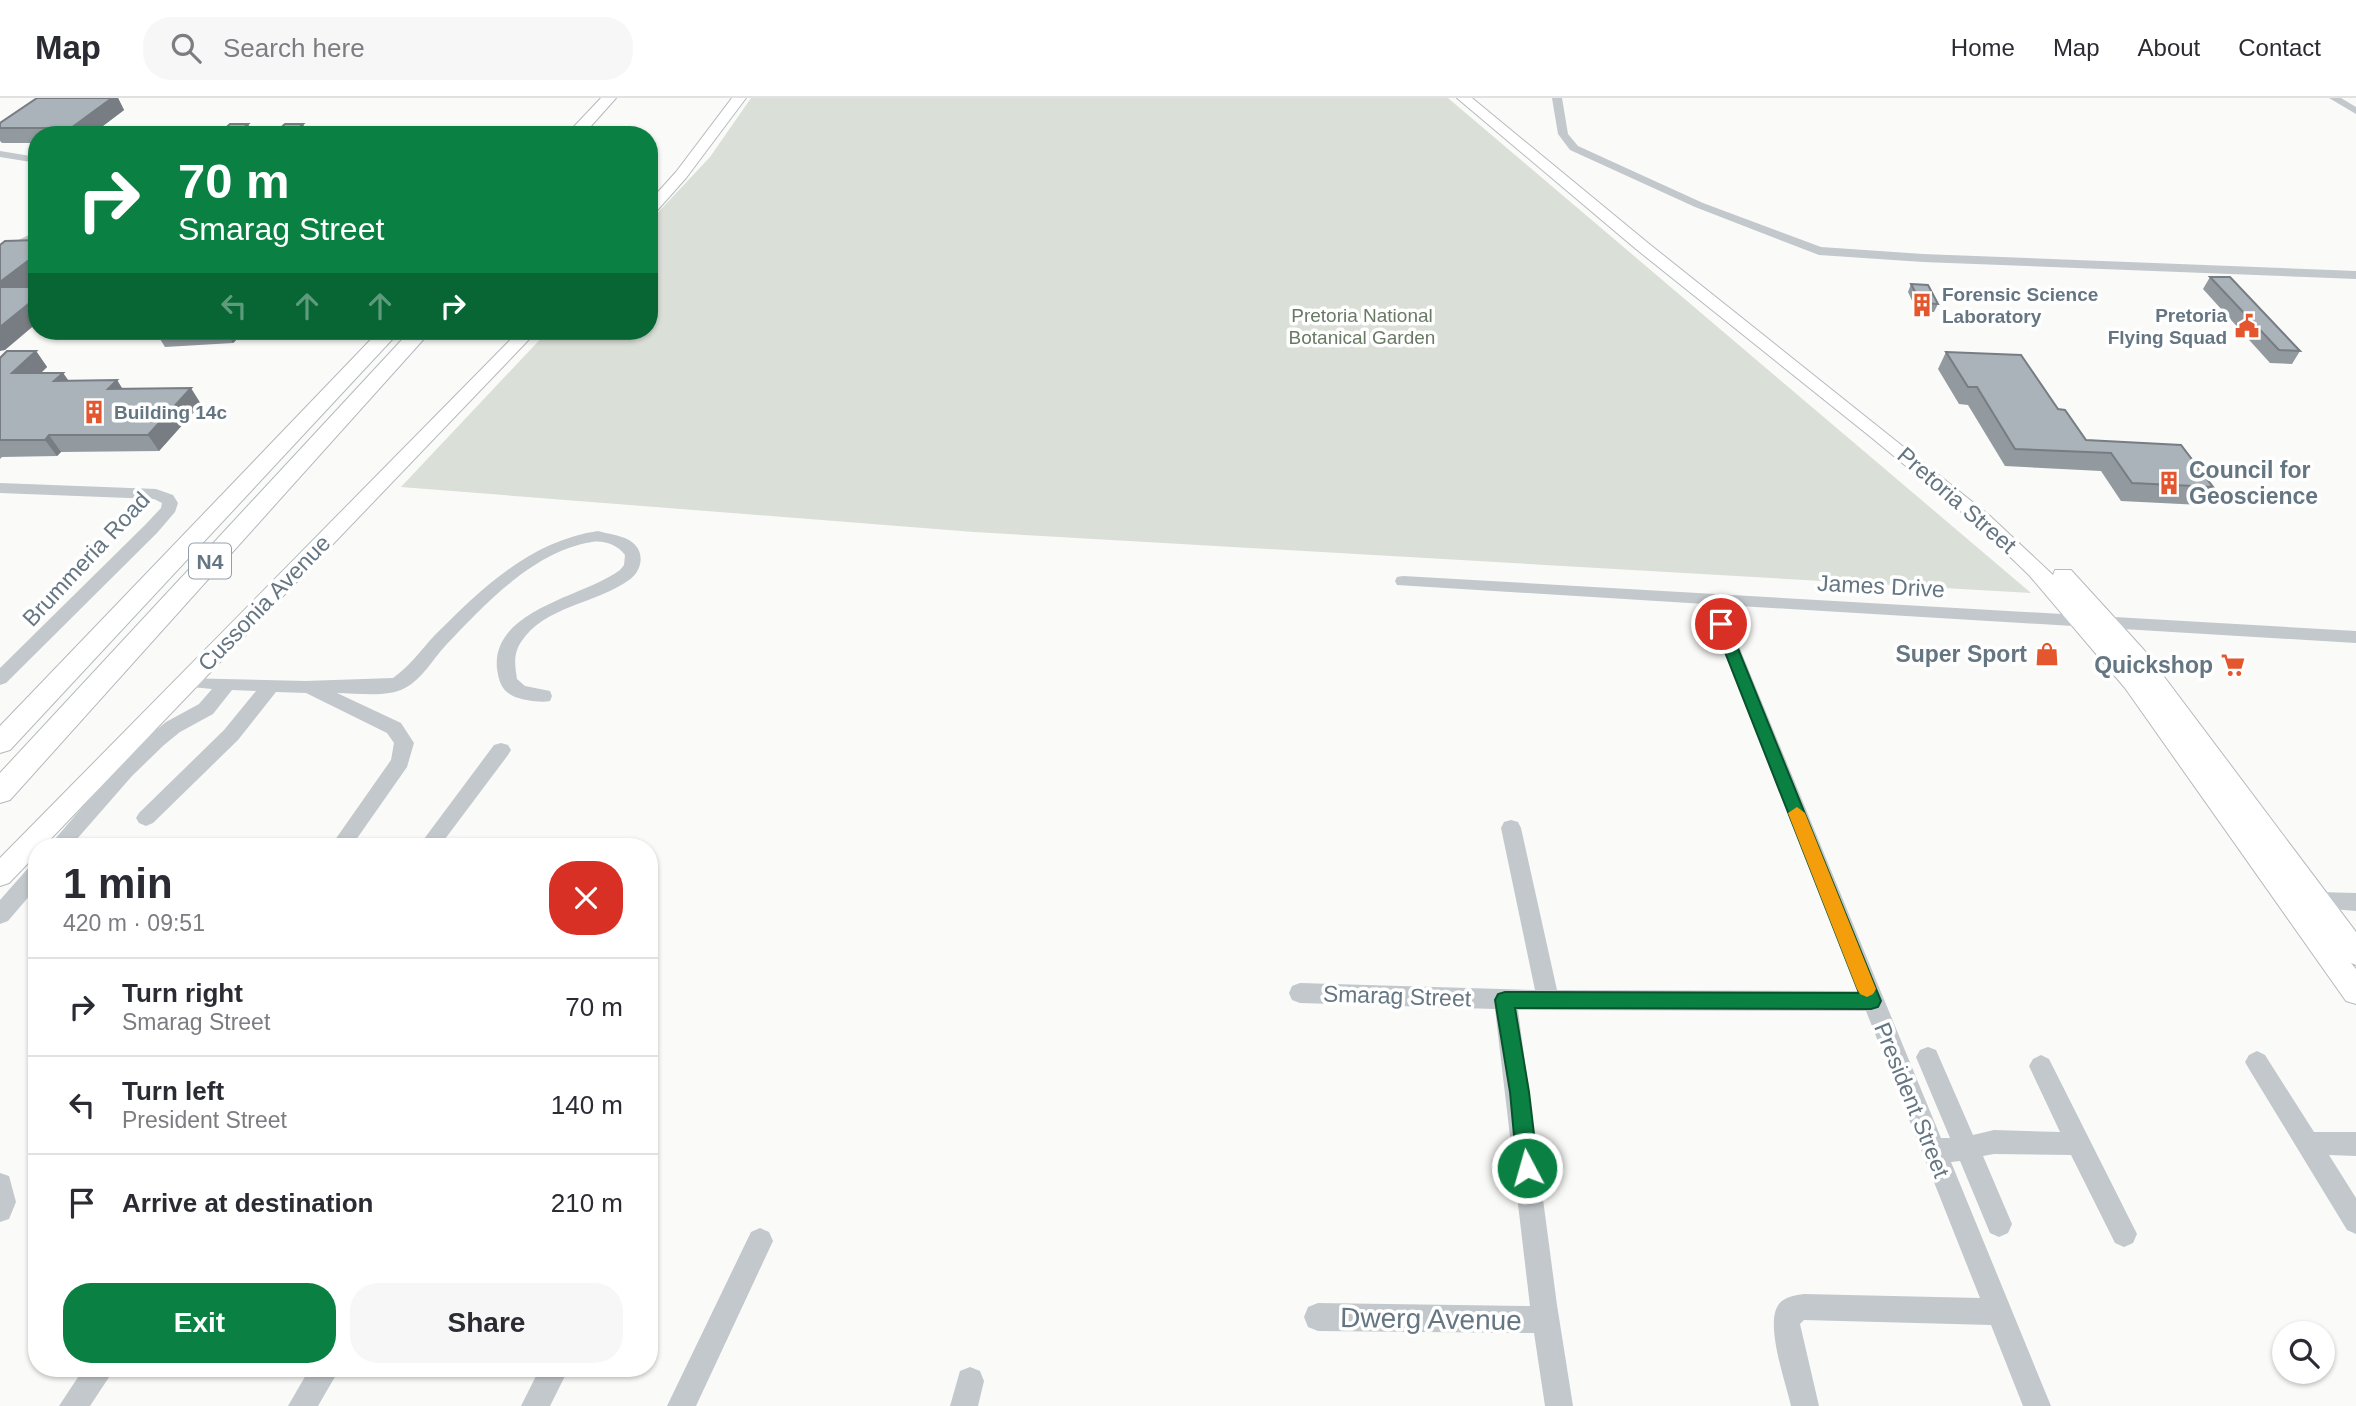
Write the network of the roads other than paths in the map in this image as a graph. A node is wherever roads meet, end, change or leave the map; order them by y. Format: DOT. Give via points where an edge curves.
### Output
graph roads {
  1 [pos="609,98"];
  2 [pos="720,98"];
  3 [pos="739,98"];
  4 [pos="1464,98"];
  5 [pos="1476,98"];
  6 [pos="1557,98"];
  7 [pos="2334,98"];
  8 [pos="2356,111"];
  9 [pos="583,126"];
  10 [pos="0,154"];
  11 [pos="28,159"];
  12 [pos="658,182"];
  13 [pos="658,201"];
  14 [pos="28,239"];
  15 [pos="0,254"];
  16 [pos="2356,275"];
  17 [pos="381,340"];
  18 [pos="413,340"];
  19 [pos="519,340"];
  20 [pos="0,488"];
  21 [pos="1403,581"];
  22 [pos="1711,598"];
  23 [pos="2084,622"];
  24 [pos="2110,624"];
  25 [pos="2356,637"];
  26 [pos="0,679"];
  27 [pos="187,681"];
  28 [pos="228,683"];
  29 [pos="271,686"];
  30 [pos="305,687"];
  31 [pos="543,696"];
  32 [pos="0,743"];
  33 [pos="501,750"];
  34 [pos="0,792"];
  35 [pos="146,818"];
  36 [pos="1511,828"];
  37 [pos="36,838"];
  38 [pos="66,838"];
  39 [pos="346,838"];
  40 [pos="435,838"];
  41 [pos="28,846"];
  42 [pos="0,875"];
  43 [pos="28,882"];
  44 [pos="2356,902"];
  45 [pos="2323,908"];
  46 [pos="2356,914"];
  47 [pos="0,915"];
  48 [pos="2356,952"];
  49 [pos="2356,992"];
  50 [pos="1300,993"];
  51 [pos="1548,999"];
  52 [pos="1505,1000"];
  53 [pos="1871,1001"];
  54 [pos="1928,1057"];
  55 [pos="2257,1062"];
  56 [pos="2041,1066"];
  57 [pos="2307,1143"];
  58 [pos="2078,1144"];
  59 [pos="2356,1144"];
  60 [pos="1966,1148"];
  61 [pos="1933,1150"];
  62 [pos="0,1185"];
  63 [pos="0,1210"];
  64 [pos="2356,1221"];
  65 [pos="1999,1224"];
  66 [pos="2124,1234"];
  67 [pos="761,1241"];
  68 [pos="2000,1312"];
  69 [pos="1318,1317"];
  70 [pos="1543,1320"];
  71 [pos="94,1377"];
  72 [pos="320,1377"];
  73 [pos="550,1377"];
  74 [pos="73,1406"];
  75 [pos="302,1406"];
  76 [pos="535,1406"];
  77 [pos="681,1406"];
  78 [pos="1559,1406"];
  79 [pos="1805,1406"];
  80 [pos="2037,1406"];
  1 -- 9 [label="highway"];
  2 -- 12 [label="main road"];
  3 -- 13 [label="main road"];
  4 -- 23 [label="main road, Pretoria Street" via="1973,512 2037,570"];
  5 -- 24 [label="main road, Pretoria Street" via="2029,545"];
  6 -- 16 [label="street" via="1563,134 1574,148 1699,205 1819,251"];
  7 -- 8 [label="street"];
  10 -- 11 [label="street"];
  14 -- 15 [label="street"];
  17 -- 32 [label="highway, N4"];
  18 -- 34 [label="highway, N4"];
  19 -- 27 [label="main road, Cussonia Avenue"];
  20 -- 26 [label="street, Brummeria Road" via="152,494 170,503"];
  21 -- 22 [label="street, James Drive"];
  22 -- 23 [label="street, James Drive"];
  22 -- 53 [label="street, President Street"];
  23 -- 24 [label="street, James Drive"];
  23 -- 49 [label="main road, Pretoria Street" via="2140,691"];
  24 -- 25 [label="street, James Drive"];
  24 -- 45 [label="main road, Pretoria Street"];
  27 -- 28 [label="street"];
  27 -- 37 [label="main road, Cussonia Avenue"];
  28 -- 29 [label="street"];
  28 -- 38 [label="street" via="206,709 157,740"];
  29 -- 30 [label="street"];
  29 -- 35 [label="street" via="231,735"];
  30 -- 31 [label="street" via="398,684 488,595 535,558 581,539 619,540 634,555 630,571 538,616 509,643 505,657 508,682 519,691"];
  30 -- 39 [label="street" via="394,728 404,743 400,762"];
  33 -- 40 [label="street"];
  36 -- 51 [label="street"];
  41 -- 42 [label="main road, Cussonia Avenue"];
  43 -- 47 [label="street"];
  44 -- 45 [label="street"];
  45 -- 46 [label="street"];
  45 -- 48 [label="main road, Pretoria Street"];
  50 -- 52 [label="street, Smarag Street"];
  51 -- 52 [label="street, Smarag Street"];
  51 -- 53 [label="street, Smarag Street"];
  52 -- 70 [label="street" via="1520,1092"];
  53 -- 61 [label="street, President Street"];
  54 -- 60 [label="street"];
  55 -- 57 [label="street"];
  56 -- 58 [label="street"];
  57 -- 59 [label="street"];
  57 -- 64 [label="street"];
  58 -- 60 [label="street" via="1994,1142"];
  58 -- 66 [label="street"];
  60 -- 61 [label="street"];
  60 -- 65 [label="street"];
  61 -- 68 [label="street, President Street"];
  62 -- 63 [label="street"];
  67 -- 77 [label="street"];
  68 -- 79 [label="street" via="1792,1309 1786,1324"];
  68 -- 80 [label="street, President Street"];
  69 -- 70 [label="street, Dwerg Avenue"];
  70 -- 78 [label="street"];
  71 -- 74 [label="street"];
  72 -- 75 [label="street"];
  73 -- 76 [label="street"];
}
